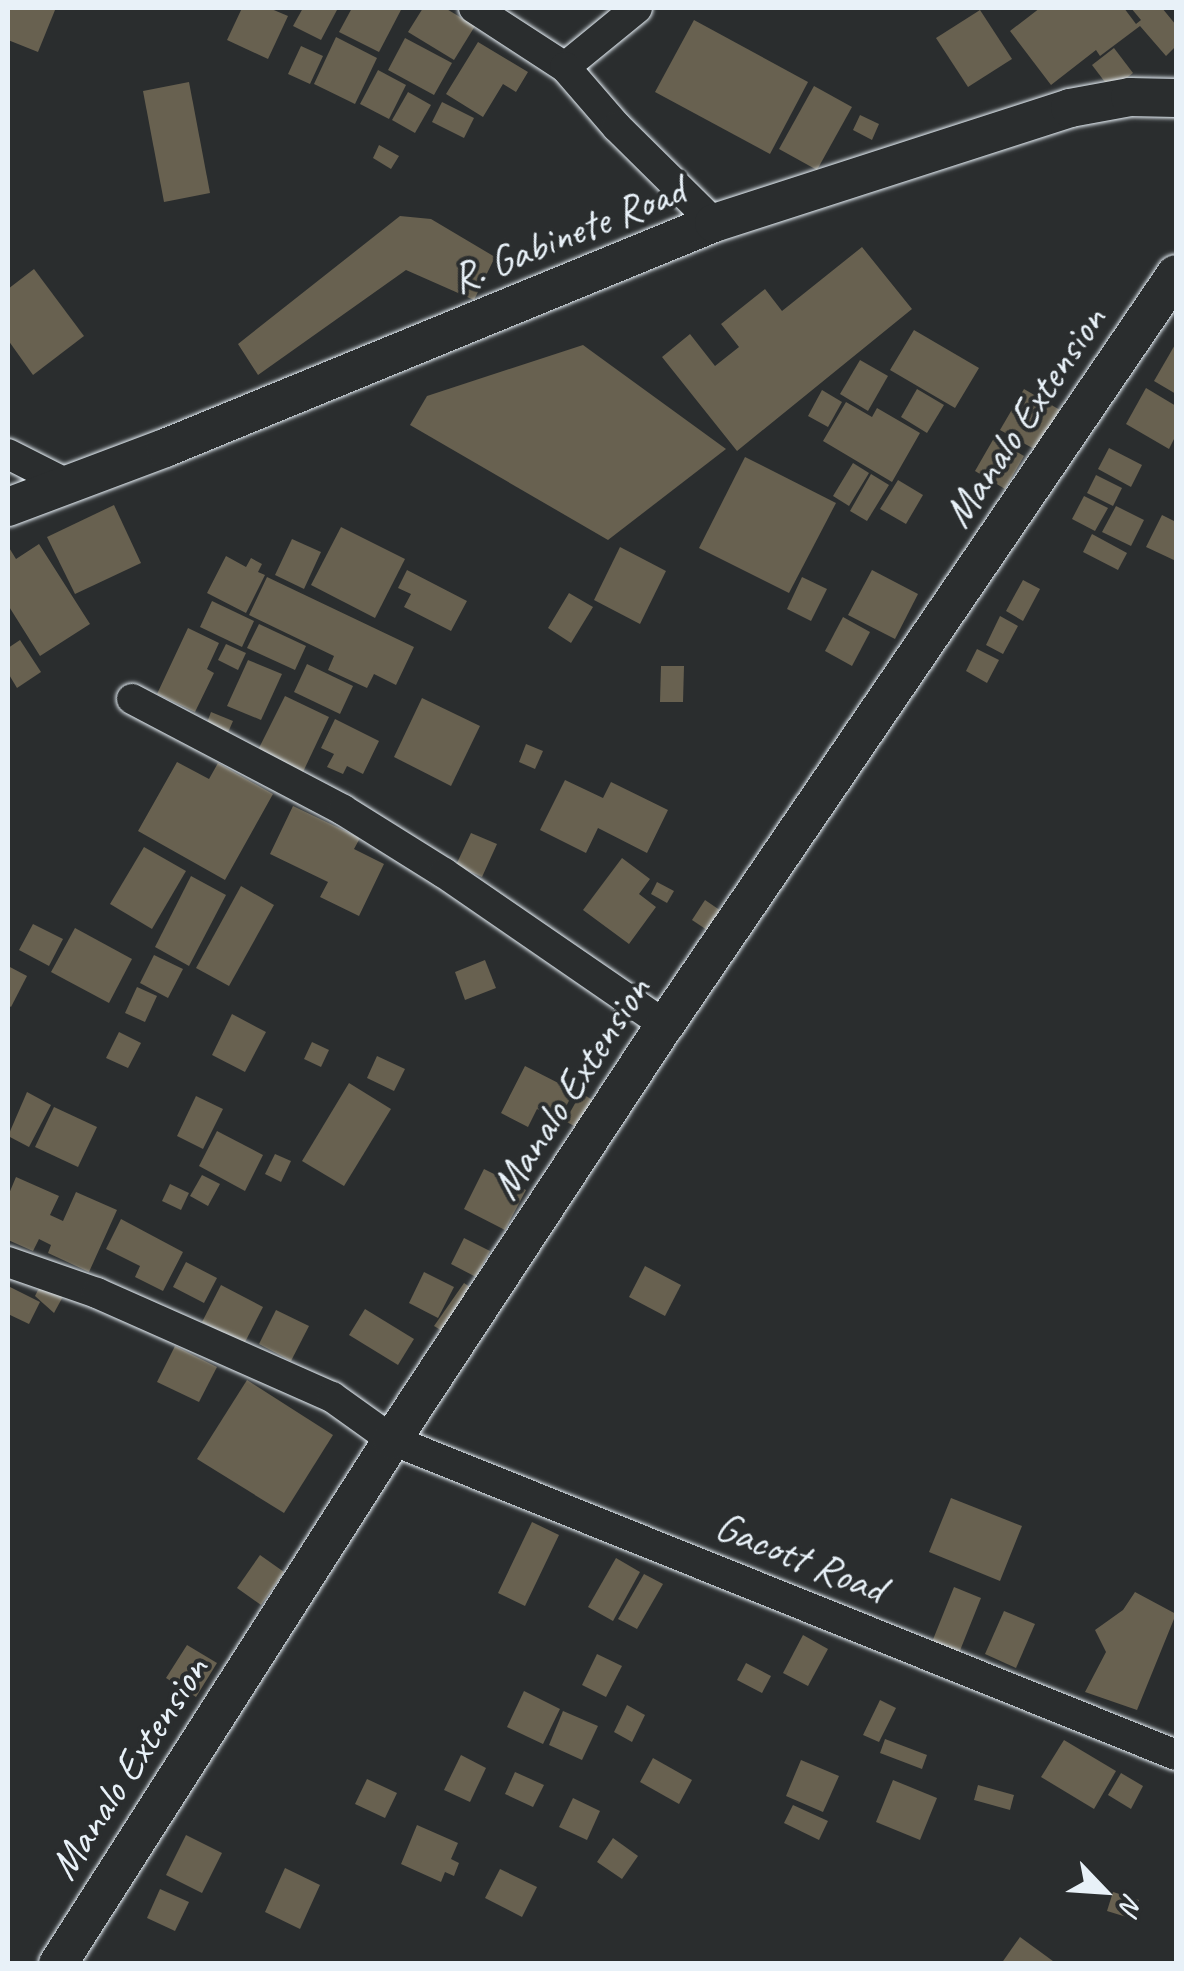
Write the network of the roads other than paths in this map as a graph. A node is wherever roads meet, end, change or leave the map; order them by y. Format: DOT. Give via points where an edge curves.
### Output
graph roads {
  1 [pos="474,8"];
  2 [pos="637,8"];
  3 [pos="565,67"];
  4 [pos="1176,98"];
  5 [pos="714,223"];
  6 [pos="1176,274"];
  7 [pos="8,454"];
  8 [pos="67,484"];
  9 [pos="8,506"];
  10 [pos="132,699"];
  11 [pos="666,1025"];
  12 [pos="8,1262"];
  13 [pos="392,1440"];
  14 [pos="1176,1755"];
  15 [pos="58,1964"];
  1 -- 3 [label="street"];
  2 -- 3 [label="street"];
  3 -- 5 [label="street"];
  4 -- 5 [label="street, R. Gabinete Road" via="1130,97 1070,108"];
  5 -- 8 [label="street, R. Gabinete Road"];
  6 -- 11 [label="street, Manalo Extension"];
  7 -- 8 [label="street"];
  8 -- 9 [label="street, R. Gabinete Road"];
  10 -- 11 [label="street" via="343,810"];
  11 -- 13 [label="street, Manalo Extension"];
  12 -- 13 [label="street, Gacott Road" via="98,1293 332,1398"];
  13 -- 14 [label="street, Gacott Road"];
  13 -- 15 [label="street, Manalo Extension"];
}
